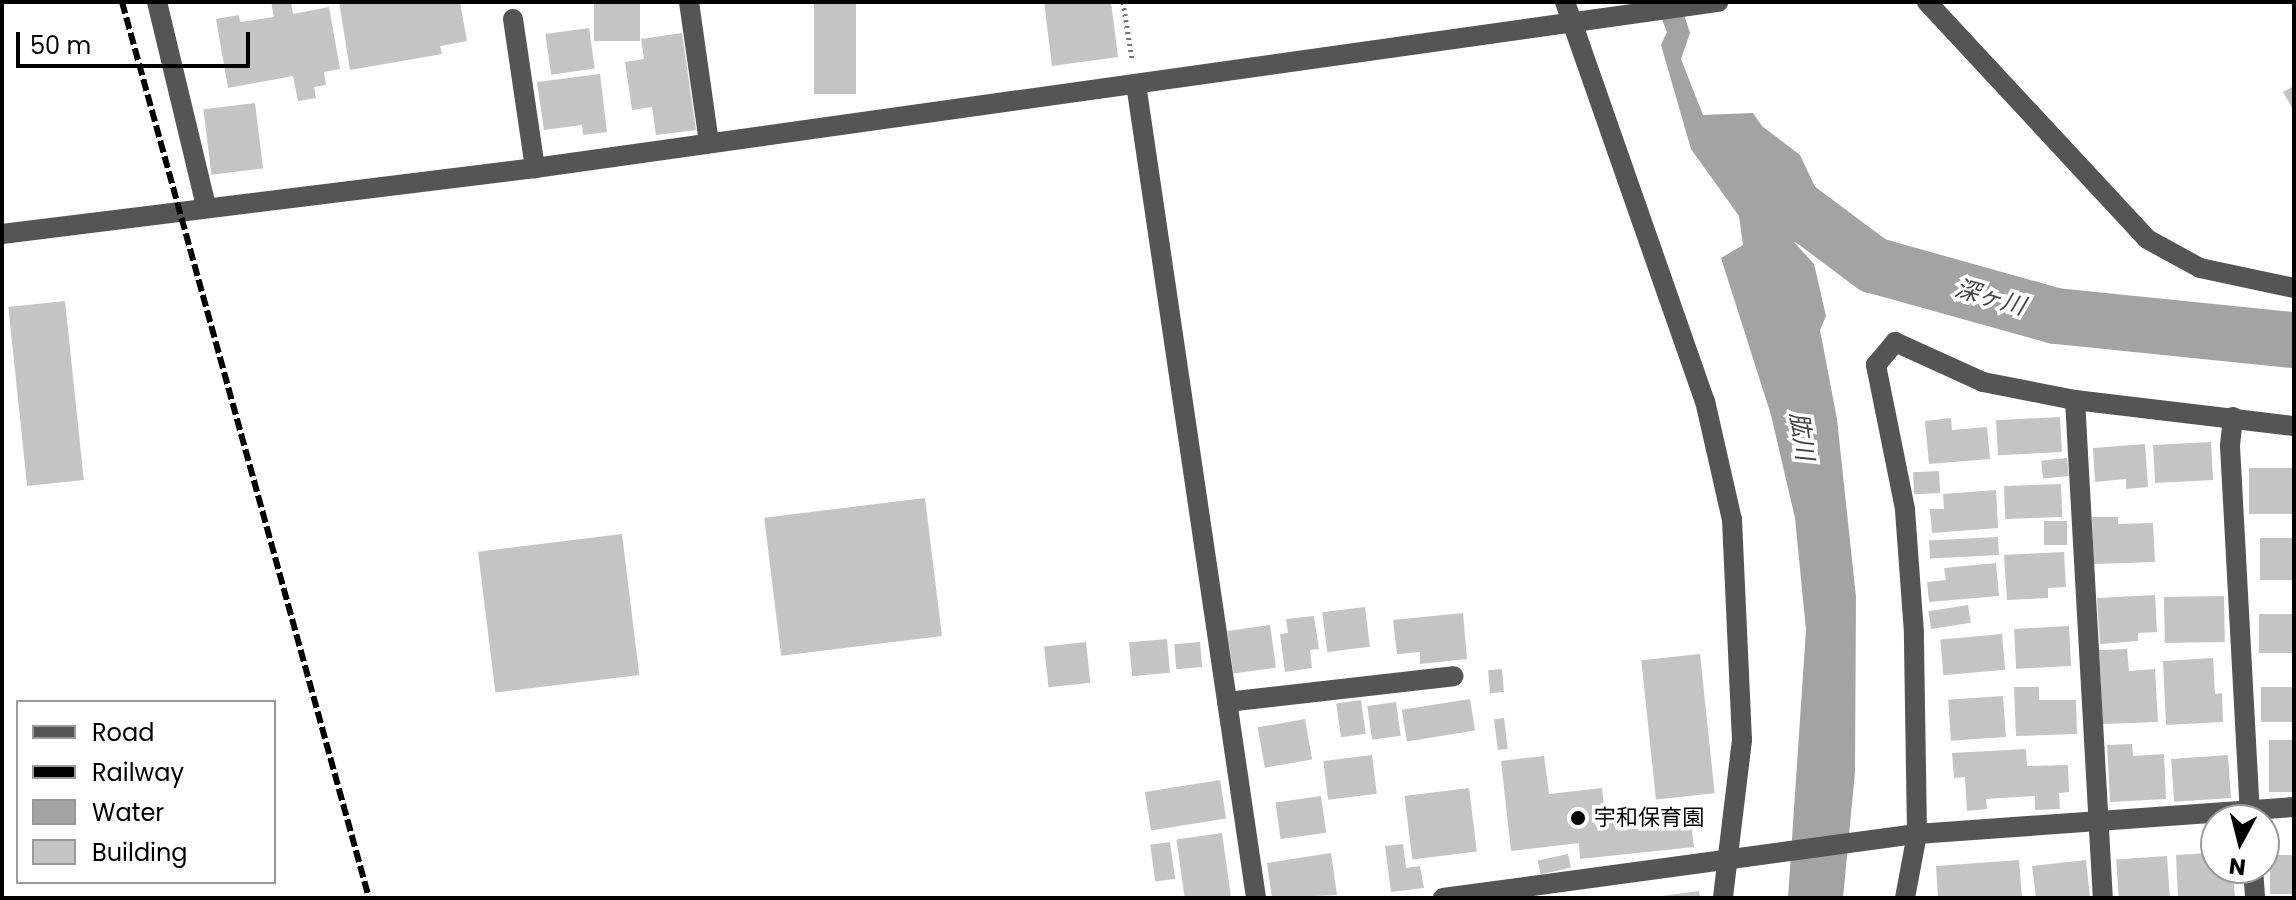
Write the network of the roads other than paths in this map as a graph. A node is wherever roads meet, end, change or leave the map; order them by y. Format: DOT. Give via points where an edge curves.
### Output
graph roads {
  1 [pos="157,2"];
  2 [pos="689,2"];
  3 [pos="1565,2"];
  4 [pos="1718,2"];
  5 [pos="1927,2"];
  6 [pos="513,19"];
  7 [pos="1580,21"];
  8 [pos="1136,84"];
  9 [pos="709,143"];
  10 [pos="535,168"];
  11 [pos="206,206"];
  12 [pos="3,229"];
  13 [pos="2294,288"];
  14 [pos="2075,400"];
  15 [pos="2233,417"];
  16 [pos="2294,426"];
  17 [pos="1454,676"];
  18 [pos="1227,702"];
  19 [pos="2249,804"];
  20 [pos="2200,817"];
  21 [pos="2099,821"];
  22 [pos="1917,834"];
  23 [pos="1735,860"];
  24 [pos="1591,888"];
  25 [pos="1256,898"];
  26 [pos="1443,898"];
  27 [pos="1723,898"];
  28 [pos="1905,898"];
  29 [pos="2103,898"];
  1 -- 11 [label="street"];
  2 -- 9 [label="street"];
  3 -- 7 [label="street"];
  4 -- 7 [label="street"];
  5 -- 13 [label="street" via="2147,239 2200,268"];
  6 -- 10 [label="street"];
  7 -- 8 [label="street"];
  7 -- 23 [label="street" via="1705,401 1732,520 1742,740"];
  8 -- 9 [label="street"];
  8 -- 18 [label="street"];
  9 -- 10 [label="street"];
  10 -- 11 [label="street"];
  11 -- 12 [label="street"];
  14 -- 15 [label="street"];
  14 -- 21 [label="street"];
  14 -- 22 [label="street" via="1983,382 1895,342 1876,365 1905,509 1914,633"];
  15 -- 16 [label="street"];
  15 -- 19 [label="street" via="2230,446"];
  17 -- 18 [label="street"];
  18 -- 25 [label="street"];
  20 -- 21 [label="street"];
  21 -- 22 [label="street"];
  21 -- 29 [label="street"];
  22 -- 23 [label="street"];
  22 -- 28 [label="street"];
  23 -- 24 [label="street"];
  23 -- 27 [label="street"];
  24 -- 26 [label="street"];
}
